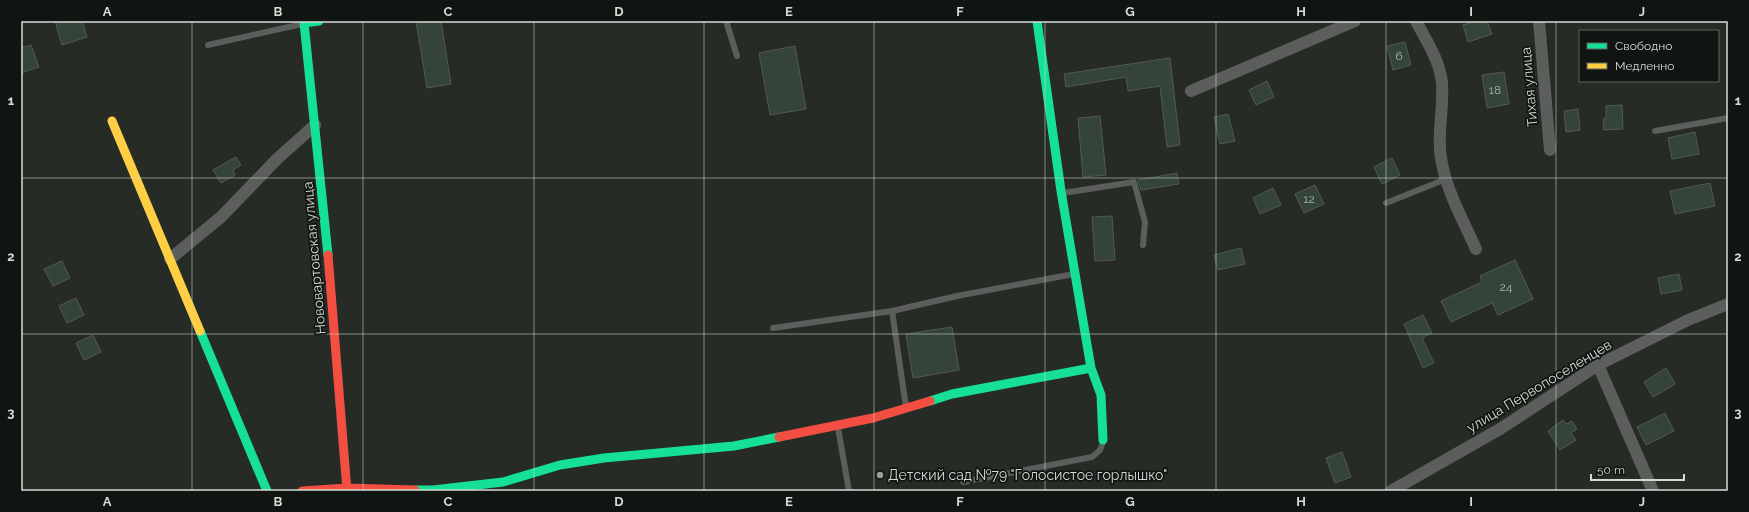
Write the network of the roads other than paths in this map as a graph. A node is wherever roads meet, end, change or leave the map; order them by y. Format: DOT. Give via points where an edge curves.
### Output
graph roads {
  1 [pos="319,21"];
  2 [pos="726,21"];
  3 [pos="1037,21"];
  4 [pos="1355,21"];
  5 [pos="1416,21"];
  6 [pos="1539,21"];
  7 [pos="304,22"];
  8 [pos="208,45"];
  9 [pos="737,56"];
  10 [pos="1191,91"];
  11 [pos="1728,118"];
  12 [pos="112,121"];
  13 [pos="316,125"];
  14 [pos="1655,131"];
  15 [pos="1550,150"];
  16 [pos="1446,179"];
  17 [pos="1062,194"];
  18 [pos="1386,203"];
  19 [pos="1144,245"];
  20 [pos="1476,249"];
  21 [pos="170,259"];
  22 [pos="1075,274"];
  23 [pos="1728,304"];
  24 [pos="892,311"];
  25 [pos="773,328"];
  26 [pos="1598,365"];
  27 [pos="1091,368"];
  28 [pos="906,408"];
  29 [pos="837,424"];
  30 [pos="1103,440"];
  31 [pos="963,482"];
  32 [pos="505,487"];
  33 [pos="347,490"];
  34 [pos="433,490"];
  35 [pos="267,491"];
  36 [pos="302,491"];
  37 [pos="849,491"];
  38 [pos="1392,491"];
  39 [pos="1654,491"];
  1 -- 7 [label="street"];
  2 -- 9 [label="lane"];
  3 -- 17 [label="street"];
  4 -- 10 [label="street"];
  5 -- 16 [label="street" via="1436,62 1442,82 1439,134 1441,163"];
  6 -- 15 [label="street, Тихая улица"];
  7 -- 8 [label="lane"];
  7 -- 13 [label="street, Нововартовская улица"];
  11 -- 14 [label="lane"];
  12 -- 21 [label="street"];
  13 -- 21 [label="street" via="277,158 221,217"];
  13 -- 33 [label="street, Нововартовская улица"];
  16 -- 18 [label="lane"];
  16 -- 20 [label="street"];
  17 -- 19 [label="lane" via="1134,182 1145,222"];
  17 -- 22 [label="street"];
  21 -- 35 [label="street"];
  22 -- 24 [label="lane"];
  22 -- 27 [label="street"];
  23 -- 26 [label="street, улица Первопоселенцев" via="1688,320"];
  24 -- 25 [label="lane"];
  24 -- 28 [label="lane"];
  26 -- 38 [label="street, улица Первопоселенцев" via="1500,429"];
  26 -- 39 [label="street"];
  27 -- 28 [label="street" via="952,394"];
  27 -- 30 [label="street" via="1102,396"];
  28 -- 29 [label="street" via="873,418"];
  29 -- 32 [label="street" via="734,446 604,458 560,465"];
  29 -- 37 [label="lane"];
  30 -- 31 [label="lane" via="1100,450 1092,457"];
  32 -- 34 [label="street"];
  33 -- 34 [label="street"];
  33 -- 36 [label="street"];
}
